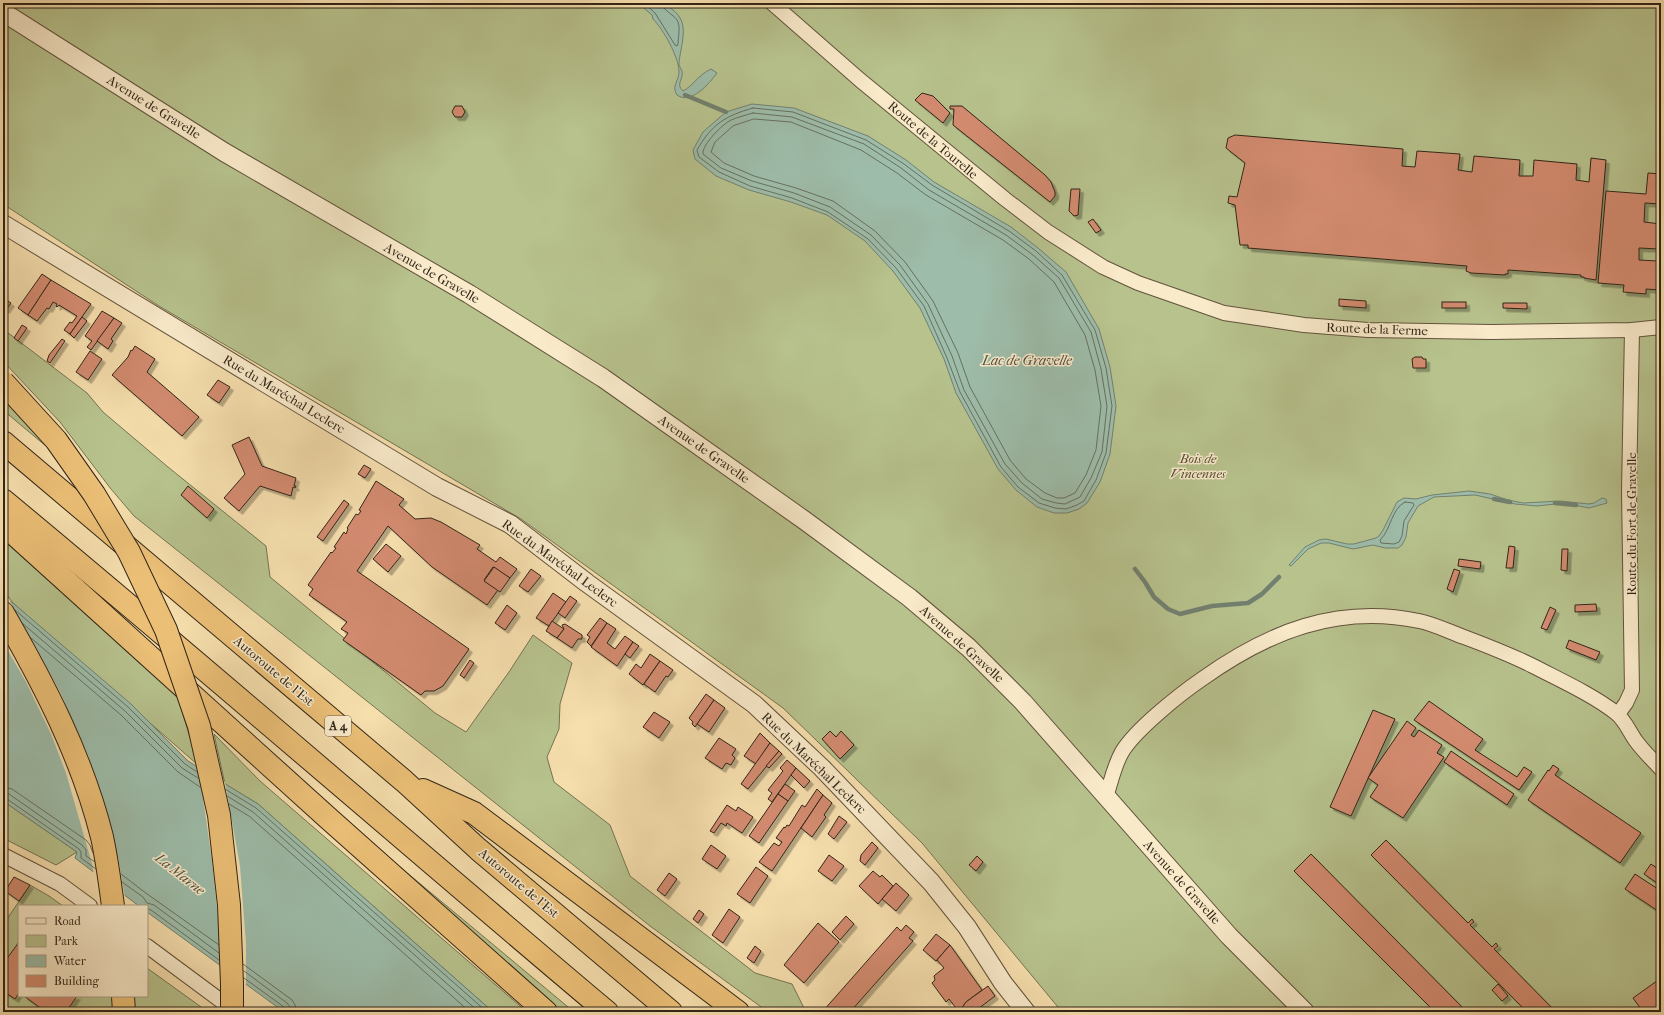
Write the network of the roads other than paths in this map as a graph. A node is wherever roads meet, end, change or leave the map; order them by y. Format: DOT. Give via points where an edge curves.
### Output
graph roads {
  1 [pos="772,3"];
  2 [pos="3,12"];
  3 [pos="3,224"];
  4 [pos="1103,267"];
  5 [pos="1661,327"];
  6 [pos="1632,330"];
  7 [pos="3,382"];
  8 [pos="3,442"];
  9 [pos="3,500"];
  10 [pos="3,524"];
  11 [pos="3,613"];
  12 [pos="1618,714"];
  13 [pos="1661,769"];
  14 [pos="404,781"];
  15 [pos="1106,797"];
  16 [pos="3,855"];
  17 [pos="89,905"];
  18 [pos="113,905"];
  19 [pos="148,947"];
  20 [pos="123,997"];
  21 [pos="124,1012"];
  22 [pos="232,1012"];
  23 [pos="236,1012"];
  24 [pos="546,1012"];
  25 [pos="607,1012"];
  26 [pos="671,1012"];
  27 [pos="738,1012"];
  28 [pos="1026,1012"];
  29 [pos="1305,1012"];
  1 -- 4 [label="street, Route de la Tourelle" via="860,80 1005,199 1048,232"];
  2 -- 15 [label="street, Avenue de Gravelle" via="224,152 469,294 603,378 804,520 910,598 968,646 1023,702"];
  3 -- 28 [label="street, Rue du Maréchal Leclerc" via="437,487 510,524 754,704 822,768 931,882 967,927 1003,983"];
  4 -- 6 [label="street, Route de la Ferme" via="1138,283 1224,313 1304,325 1420,331"];
  5 -- 6 [label="street, Route de la Ferme"];
  6 -- 12 [label="street, Route du Fort de Gravelle" via="1632,690"];
  7 -- 22 [label="highway, bridge" via="56,440 94,494 129,552 166,630 198,726 218,815 229,905"];
  8 -- 14 [label="highway, Autoroute de l’Est / A 4"];
  9 -- 25 [label="highway"];
  10 -- 24 [label="highway"];
  11 -- 18 [label="highway" via="36,670 60,719 92,802 102,837"];
  12 -- 13 [label="street" via="1636,742"];
  12 -- 15 [label="street" via="1576,688 1509,654 1421,622 1391,616 1366,615 1317,622 1268,639 1197,682 1133,738 1122,752"];
  14 -- 26 [label="highway, Autoroute de l’Est / A 4" via="478,849"];
  14 -- 27 [label="highway" via="474,813"];
  15 -- 29 [label="street, Avenue de Gravelle" via="1230,936"];
  16 -- 17 [label="street" via="60,884"];
  19 -- 23 [label="street"];
  20 -- 21 [label="highway"];
}
